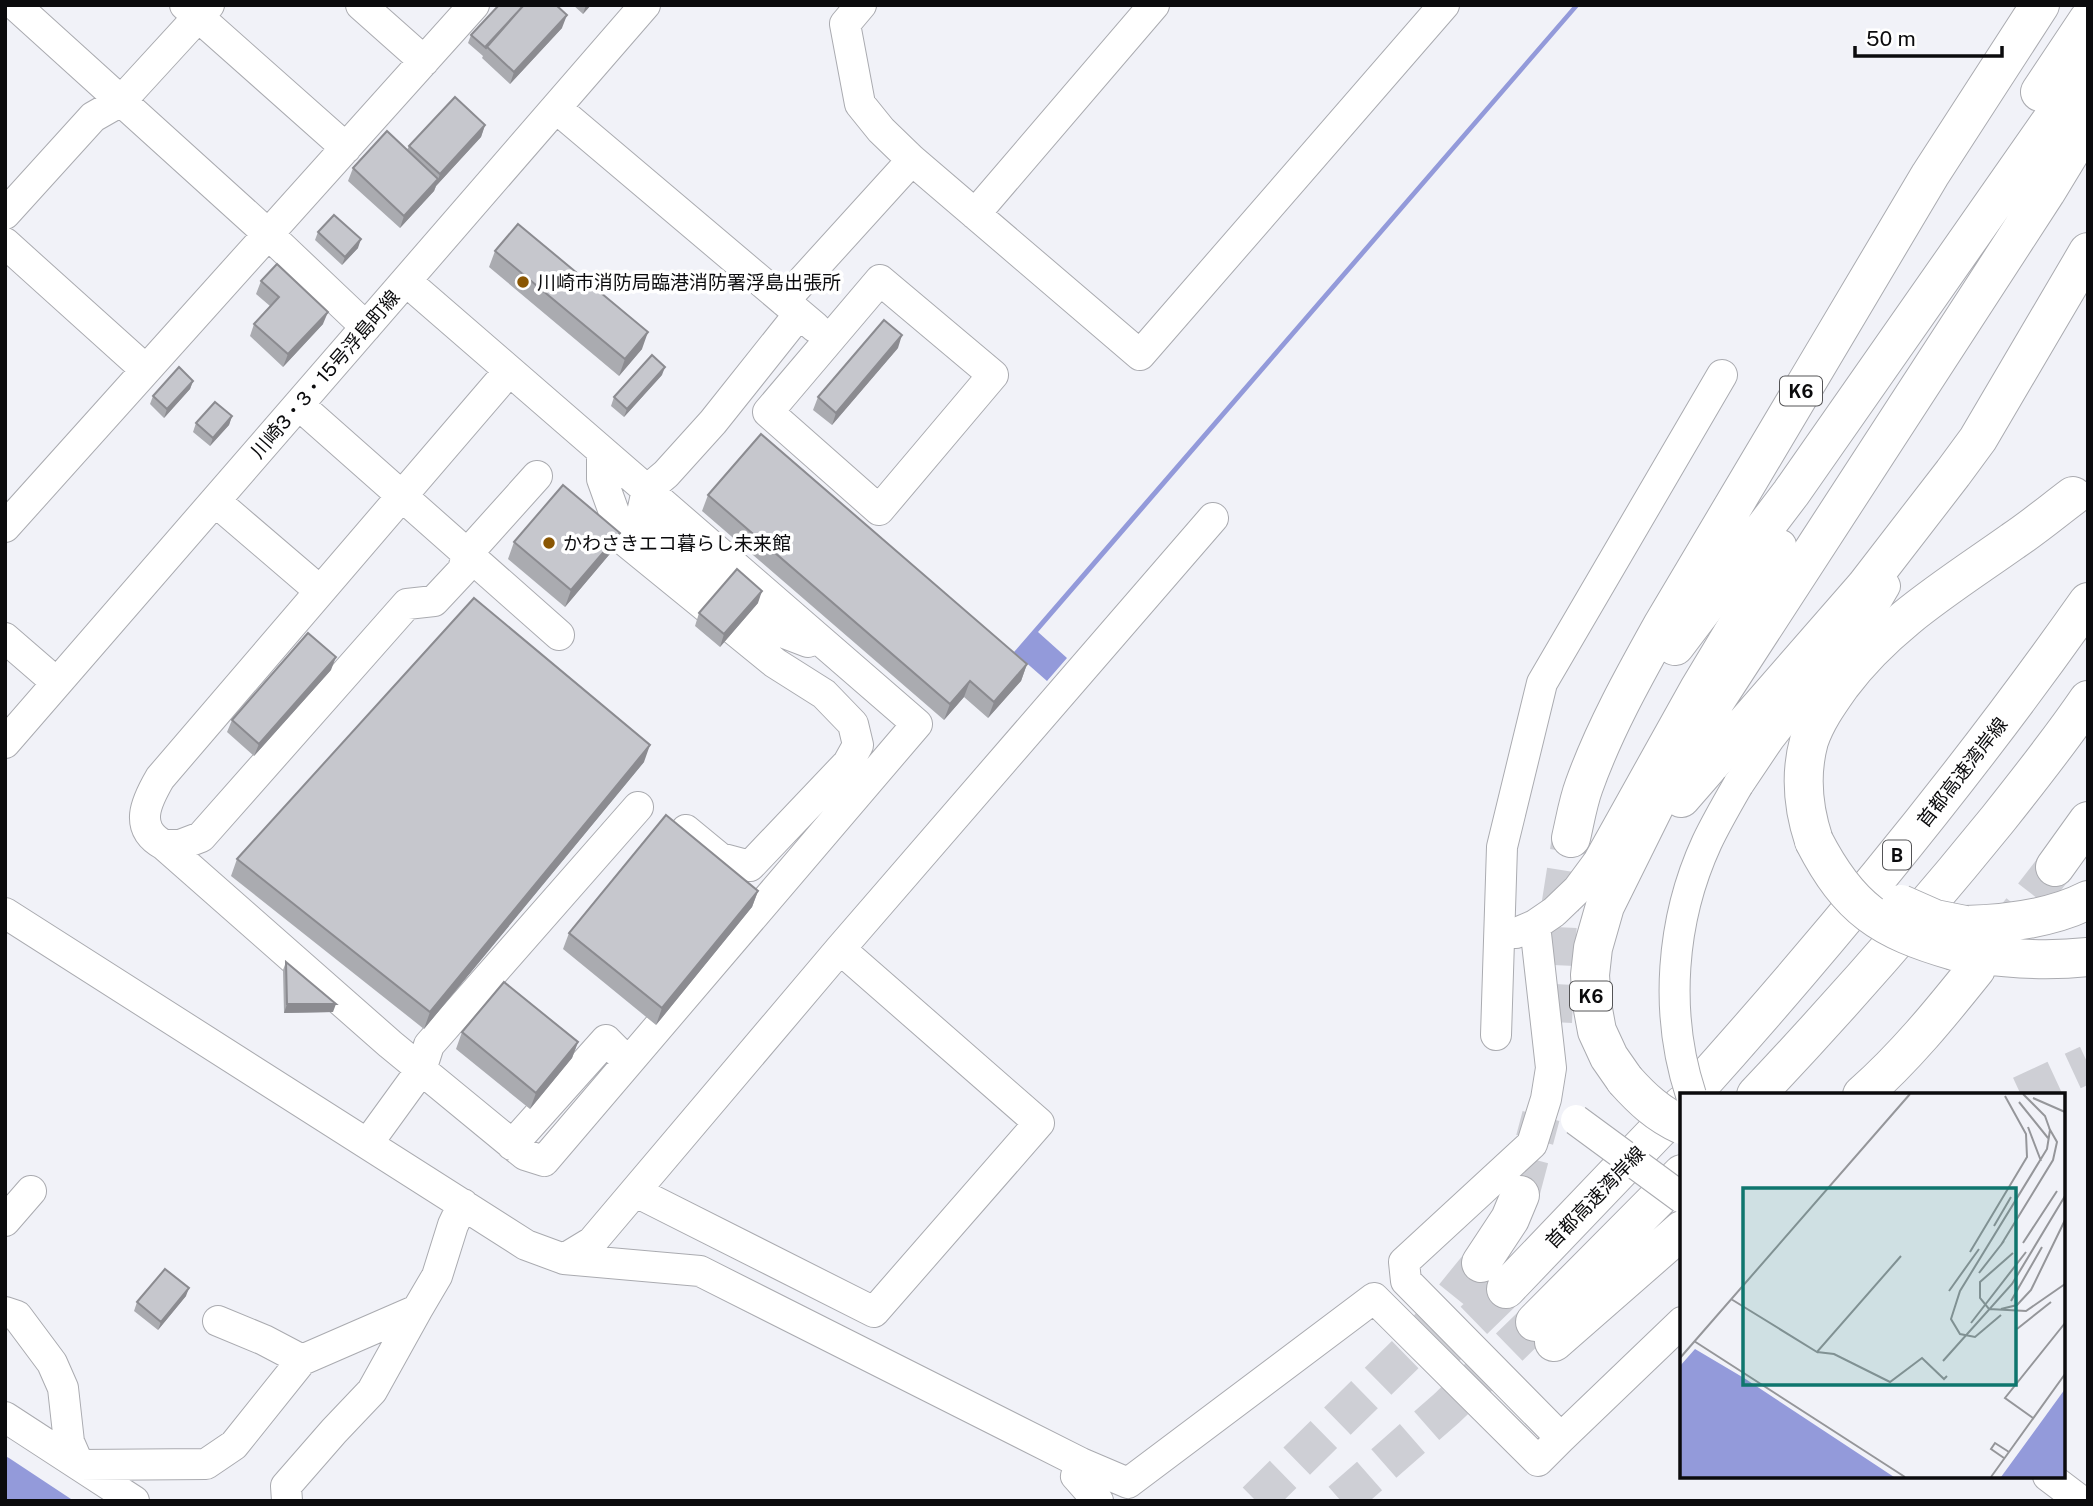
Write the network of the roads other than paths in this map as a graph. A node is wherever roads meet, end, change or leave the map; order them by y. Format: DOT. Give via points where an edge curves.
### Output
graph roads {
  1 [pos="15,5"];
  2 [pos="361,5"];
  3 [pos="474,5"];
  4 [pos="645,5"];
  5 [pos="861,5"];
  6 [pos="1154,5"];
  7 [pos="1444,5"];
  8 [pos="2040,5"];
  9 [pos="197,9"];
  10 [pos="2088,20"];
  11 [pos="424,61"];
  12 [pos="2088,68"];
  13 [pos="121,101"];
  14 [pos="556,108"];
  15 [pos="2088,123"];
  16 [pos="346,148"];
  17 [pos="912,160"];
  18 [pos="5,214"];
  19 [pos="975,214"];
  20 [pos="268,234"];
  21 [pos="5,243"];
  22 [pos="2088,252"];
  23 [pos="406,281"];
  24 [pos="2088,284"];
  25 [pos="792,307"];
  26 [pos="366,327"];
  27 [pos="830,340"];
  28 [pos="1880,366"];
  29 [pos="146,370"];
  30 [pos="509,371"];
  31 [pos="1722,375"];
  32 [pos="299,404"];
  33 [pos="1978,439"];
  34 [pos="602,451"];
  35 [pos="1953,473"];
  36 [pos="537,476"];
  37 [pos="647,490"];
  38 [pos="402,495"];
  39 [pos="2073,496"];
  40 [pos="215,501"];
  41 [pos="1213,518"];
  42 [pos="5,527"];
  43 [pos="1782,545"];
  44 [pos="467,554"];
  45 [pos="320,591"];
  46 [pos="2088,602"];
  47 [pos="559,635"];
  48 [pos="5,638"];
  49 [pos="836,654"];
  50 [pos="775,663"];
  51 [pos="57,683"];
  52 [pos="2088,700"];
  53 [pos="9,732"];
  54 [pos="1583,789"];
  55 [pos="638,807"];
  56 [pos="2088,821"];
  57 [pos="686,830"];
  58 [pos="1571,838"];
  59 [pos="164,845"];
  60 [pos="2054,867"];
  61 [pos="2088,900"];
  62 [pos="1605,906"];
  63 [pos="5,913"];
  64 [pos="1535,925"];
  65 [pos="1498,938"];
  66 [pos="1965,948"];
  67 [pos="840,949"];
  68 [pos="2088,957"];
  69 [pos="1496,1035"];
  70 [pos="628,1062"];
  71 [pos="421,1070"];
  72 [pos="1691,1093"];
  73 [pos="1693,1093"];
  74 [pos="1758,1093"];
  75 [pos="1864,1093"];
  76 [pos="1546,1099"];
  77 [pos="1680,1107"];
  78 [pos="1680,1124"];
  79 [pos="368,1143"];
  80 [pos="512,1145"];
  81 [pos="1680,1176"];
  82 [pos="31,1191"];
  83 [pos="636,1192"];
  84 [pos="1520,1195"];
  85 [pos="1680,1197"];
  86 [pos="463,1204"];
  87 [pos="5,1221"];
  88 [pos="1680,1231"];
  89 [pos="564,1258"];
  90 [pos="417,1310"];
  91 [pos="5,1312"];
  92 [pos="218,1321"];
  93 [pos="1680,1324"];
  94 [pos="302,1360"];
  95 [pos="5,1418"];
  96 [pos="1561,1438"];
  97 [pos="1081,1462"];
  98 [pos="79,1465"];
  99 [pos="2051,1478"];
  100 [pos="134,1501"];
  101 [pos="287,1501"];
  102 [pos="1098,1501"];
  103 [pos="2081,1501"];
  1 -- 13 [label="street"];
  2 -- 11 [label="street"];
  3 -- 11 [label="street"];
  4 -- 14 [label="street, 川崎3・3・15号浮島町線"];
  5 -- 17 [label="street" via="845,24 860,104"];
  6 -- 19 [label="street"];
  7 -- 19 [label="street" via="1140,355"];
  8 -- 54 [label="highway, K6" via="1930,175 1662,626 1612,718"];
  9 -- 13 [label="street"];
  9 -- 16 [label="street"];
  10 -- 28 [label="highway" via="2043,88"];
  11 -- 16 [label="street"];
  12 -- 28 [label="highway"];
  13 -- 18 [label="street" via="93,117"];
  13 -- 20 [label="street"];
  14 -- 23 [label="street, 川崎3・3・15号浮島町線"];
  14 -- 25 [label="street"];
  15 -- 62 [label="highway, K6" via="1758,633 1662,791"];
  16 -- 20 [label="street"];
  17 -- 19 [label="street"];
  17 -- 25 [label="street"];
  20 -- 26 [label="street"];
  20 -- 29 [label="street"];
  21 -- 29 [label="street"];
  22 -- 33 [label="highway"];
  23 -- 26 [label="street, 川崎3・3・15号浮島町線"];
  23 -- 30 [label="street"];
  24 -- 33 [label="highway"];
  25 -- 27 [label="street"];
  25 -- 37 [label="street" via="713,422"];
  26 -- 32 [label="street, 川崎3・3・15号浮島町線"];
  27 -- 27 [label="street" via="768,412 879,510 993,375 880,280"];
  28 -- 54 [label="highway" via="1756,541 1624,715"];
  29 -- 42 [label="street"];
  30 -- 34 [label="street"];
  30 -- 38 [label="street"];
  31 -- 65 [label="street" via="1542,683 1503,847"];
  32 -- 38 [label="street"];
  32 -- 40 [label="street, 川崎3・3・15号浮島町線"];
  33 -- 35 [label="highway"];
  34 -- 37 [label="street"];
  34 -- 50 [label="street" via="602,479 624,540"];
  35 -- 62 [label="highway" via="1865,587 1672,808"];
  35 -- 72 [label="street, bridge" via="1875,603 1738,785 1703,853 1686,900 1675,989"];
  36 -- 44 [label="street"];
  37 -- 49 [label="street"];
  38 -- 44 [label="street"];
  38 -- 45 [label="street"];
  39 -- 66 [label="highway, bridge" via="1893,627 1849,674 1834,711 1825,749 1824,835 1879,890 1908,909 1935,919"];
  40 -- 45 [label="street"];
  40 -- 51 [label="street, 川崎3・3・15号浮島町線"];
  41 -- 67 [label="street"];
  43 -- 64 [label="street" via="1598,862 1578,889"];
  44 -- 47 [label="street"];
  44 -- 59 [label="street" via="463,570 434,601 407,604 201,837"];
  45 -- 59 [label="street" via="154,774 145,815 149,833"];
  46 -- 73 [label="highway, 首都高速湾岸線 / B" via="2020,698 1900,850"];
  48 -- 51 [label="street"];
  49 -- 50 [label="street" via="822,660"];
  49 -- 70 [label="street" via="917,724"];
  50 -- 57 [label="street" via="824,694 853,724 858,745 848,763 750,866 720,858"];
  51 -- 53 [label="street, 川崎3・3・15号浮島町線"];
  52 -- 74 [label="highway" via="1943,887"];
  54 -- 58 [label="highway, K6"];
  55 -- 71 [label="street" via="495,990 429,1045"];
  56 -- 60 [label="highway"];
  59 -- 71 [label="street"];
  61 -- 66 [label="highway" via="2056,913 1999,924"];
  62 -- 78 [label="highway, K6, bridge" via="1590,975 1597,1031 1625,1080 1645,1102"];
  63 -- 79 [label="street"];
  64 -- 65 [label="street"];
  64 -- 76 [label="street" via="1551,1068"];
  65 -- 69 [label="street"];
  66 -- 68 [label="highway" via="2008,959"];
  66 -- 75 [label="highway" via="1930,1028"];
  67 -- 83 [label="street"];
  67 -- 83 [label="street" via="1039,1123 874,1312"];
  70 -- 80 [label="street" via="544,1161"];
  70 -- 80 [label="street" via="606,1040 575,1056"];
  71 -- 79 [label="street"];
  71 -- 80 [label="street"];
  76 -- 85 [label="street, bridge"];
  76 -- 96 [label="street" via="1532,1144 1405,1262 1406,1281"];
  77 -- 84 [label="highway, 首都高速湾岸線" via="1493,1276"];
  79 -- 86 [label="street"];
  81 -- 88 [label="highway" via="1545,1332"];
  82 -- 87 [label="street"];
  83 -- 89 [label="street" via="593,1242"];
  86 -- 89 [label="street" via="526,1245"];
  86 -- 90 [label="street" via="438,1276"];
  89 -- 97 [label="street" via="700,1271"];
  90 -- 94 [label="street"];
  90 -- 101 [label="street" via="372,1391 286,1486"];
  91 -- 98 [label="street" via="17,1316 52,1363 63,1388 69,1442"];
  92 -- 94 [label="street"];
  93 -- 96 [label="street"];
  94 -- 98 [label="street" via="234,1446 206,1464"];
  95 -- 98 [label="street"];
  96 -- 97 [label="street" via="1538,1461 1374,1298 1128,1483"];
  97 -- 102 [label="street" via="1076,1476"];
  98 -- 100 [label="street"];
  99 -- 103 [label="street"];
}
